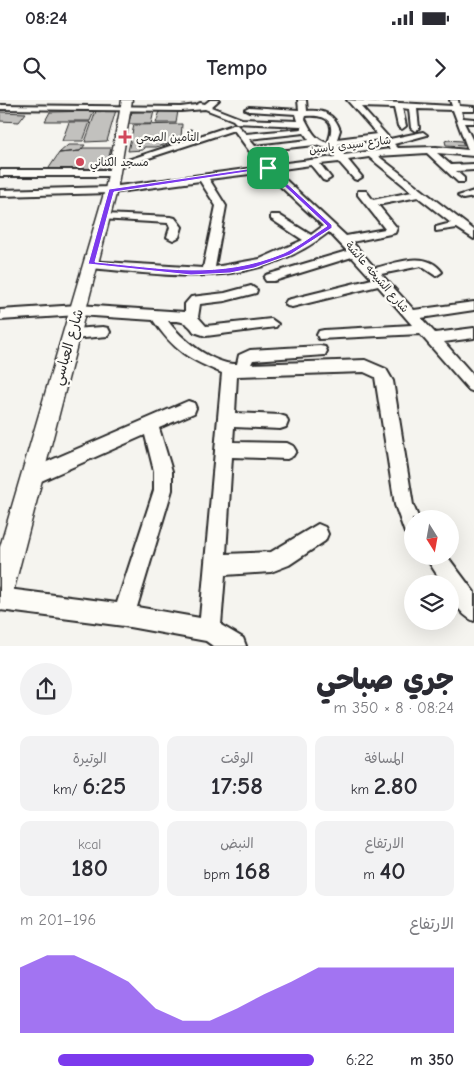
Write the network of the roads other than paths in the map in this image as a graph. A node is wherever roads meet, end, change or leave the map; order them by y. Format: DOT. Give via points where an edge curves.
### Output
graph roads {
  1 [pos="186,100"];
  2 [pos="215,100"];
  3 [pos="253,100"];
  4 [pos="352,102"];
  5 [pos="385,102"];
  6 [pos="430,103"];
  7 [pos="16,104"];
  8 [pos="42,104"];
  9 [pos="70,104"];
  10 [pos="126,104"];
  11 [pos="454,104"];
  12 [pos="316,105"];
  13 [pos="397,105"];
  14 [pos="413,106"];
  15 [pos="0,107"];
  16 [pos="206,107"];
  17 [pos="302,108"];
  18 [pos="249,109"];
  19 [pos="474,110"];
  20 [pos="459,120"];
  21 [pos="474,121"];
  22 [pos="237,122"];
  23 [pos="402,126"];
  24 [pos="415,128"];
  25 [pos="316,130"];
  26 [pos="190,132"];
  27 [pos="274,134"];
  28 [pos="423,135"];
  29 [pos="243,137"];
  30 [pos="470,138"];
  31 [pos="386,139"];
  32 [pos="194,141"];
  33 [pos="315,142"];
  34 [pos="333,144"];
  35 [pos="281,146"];
  36 [pos="253,149"];
  37 [pos="429,150"];
  38 [pos="396,151"];
  39 [pos="474,152"];
  40 [pos="370,154"];
  41 [pos="340,157"];
  42 [pos="312,161"];
  43 [pos="474,167"];
  44 [pos="268,168"];
  45 [pos="448,168"];
  46 [pos="0,173"];
  47 [pos="114,177"];
  48 [pos="203,177"];
  49 [pos="357,177"];
  50 [pos="326,178"];
  51 [pos="461,180"];
  52 [pos="0,193"];
  53 [pos="421,193"];
  54 [pos="362,194"];
  55 [pos="372,205"];
  56 [pos="104,217"];
  57 [pos="275,217"];
  58 [pos="460,224"];
  59 [pos="330,226"];
  60 [pos="440,229"];
  61 [pos="474,236"];
  62 [pos="173,237"];
  63 [pos="311,240"];
  64 [pos="344,240"];
  65 [pos="355,252"];
  66 [pos="91,264"];
  67 [pos="436,272"];
  68 [pos="208,274"];
  69 [pos="377,276"];
  70 [pos="270,278"];
  71 [pos="250,290"];
  72 [pos="292,302"];
  73 [pos="473,306"];
  74 [pos="78,310"];
  75 [pos="156,315"];
  76 [pos="411,315"];
  77 [pos="0,316"];
  78 [pos="191,319"];
  79 [pos="271,324"];
  80 [pos="103,332"];
  81 [pos="474,333"];
  82 [pos="72,334"];
  83 [pos="427,334"];
  84 [pos="324,335"];
  85 [pos="320,351"];
  86 [pos="237,370"];
  87 [pos="473,382"];
  88 [pos="188,408"];
  89 [pos="227,420"];
  90 [pos="280,422"];
  91 [pos="150,424"];
  92 [pos="224,449"];
  93 [pos="287,451"];
  94 [pos="32,477"];
  95 [pos="406,510"];
  96 [pos="318,534"];
  97 [pos="215,565"];
  98 [pos="442,565"];
  99 [pos="0,592"];
  100 [pos="0,598"];
  101 [pos="473,606"];
  102 [pos="124,615"];
  103 [pos="210,631"];
  104 [pos="235,646"];
  1 -- 16 [label="street"];
  2 -- 16 [label="street"];
  3 -- 18 [label="street"];
  4 -- 5 [label="street"];
  4 -- 31 [label="street"];
  5 -- 13 [label="street"];
  6 -- 11 [label="street"];
  6 -- 14 [label="street"];
  7 -- 8 [label="street"];
  7 -- 15 [label="street"];
  8 -- 9 [label="street"];
  9 -- 10 [label="street"];
  10 -- 16 [label="street"];
  10 -- 47 [label="street, شارع العباسي"];
  11 -- 19 [label="street"];
  11 -- 20 [label="street"];
  12 -- 17 [label="street"];
  13 -- 14 [label="street"];
  13 -- 23 [label="street"];
  14 -- 24 [label="street"];
  16 -- 22 [label="street"];
  17 -- 18 [label="street"];
  17 -- 25 [label="street"];
  17 -- 25 [label="street" via="327,114"];
  18 -- 22 [label="street"];
  20 -- 21 [label="street"];
  20 -- 30 [label="street"];
  22 -- 25 [label="street"];
  22 -- 29 [label="street, شارع الشيخه عائشة"];
  22 -- 32 [label="street"];
  25 -- 27 [label="street"];
  25 -- 33 [label="street"];
  25 -- 34 [label="street"];
  26 -- 32 [label="lane"];
  27 -- 29 [label="street"];
  27 -- 35 [label="street"];
  28 -- 31 [label="street"];
  29 -- 36 [label="street, شارع الشيخه عائشة"];
  30 -- 39 [label="street"];
  31 -- 34 [label="street"];
  31 -- 38 [label="street"];
  32 -- 47 [label="street"];
  33 -- 34 [label="street"];
  33 -- 35 [label="street"];
  34 -- 41 [label="street"];
  35 -- 36 [label="street"];
  36 -- 44 [label="street, شارع الشيخه عائشة"];
  37 -- 38 [label="street, شارع سيدى ياسين"];
  37 -- 39 [label="street, شارع سيدى ياسين"];
  37 -- 45 [label="street"];
  38 -- 40 [label="street, شارع سيدى ياسين"];
  40 -- 41 [label="street, شارع سيدى ياسين"];
  40 -- 53 [label="street"];
  41 -- 42 [label="street, شارع سيدى ياسين"];
  41 -- 49 [label="street"];
  42 -- 44 [label="street, شارع سيدى ياسين"];
  42 -- 50 [label="street"];
  43 -- 45 [label="street"];
  44 -- 48 [label="street, شارع سيدى ياسين"];
  44 -- 59 [label="street, شارع الشيخه عائشة"];
  45 -- 51 [label="street"];
  46 -- 47 [label="street"];
  47 -- 48 [label="street, شارع سيدى ياسين"];
  47 -- 52 [label="street"];
  47 -- 56 [label="street, شارع العباسي"];
  48 -- 68 [label="street" via="221,206"];
  53 -- 55 [label="street"];
  53 -- 58 [label="street"];
  54 -- 55 [label="street"];
  55 -- 64 [label="street" via="391,231"];
  56 -- 62 [label="street" via="171,220 176,226"];
  56 -- 66 [label="street, شارع العباسي"];
  57 -- 63 [label="street"];
  58 -- 60 [label="street"];
  58 -- 61 [label="street"];
  59 -- 63 [label="street"];
  59 -- 64 [label="street, شارع الشيخه عائشة"];
  63 -- 68 [label="street" via="269,261"];
  64 -- 65 [label="street, شارع الشيخه عائشة"];
  65 -- 69 [label="street, شارع الشيخه عائشة"];
  65 -- 70 [label="street"];
  66 -- 68 [label="street"];
  66 -- 74 [label="street, شارع العباسي"];
  67 -- 69 [label="street" via="421,262"];
  69 -- 72 [label="street"];
  69 -- 76 [label="street, شارع الشيخه عائشة"];
  71 -- 78 [label="street" via="196,300 192,304"];
  73 -- 76 [label="street"];
  74 -- 75 [label="street"];
  74 -- 77 [label="street"];
  74 -- 82 [label="street, شارع العباسي"];
  75 -- 78 [label="street"];
  75 -- 86 [label="street" via="172,337 197,356"];
  76 -- 83 [label="street, شارع الشيخه عائشة"];
  78 -- 79 [label="street" via="199,329 206,331"];
  80 -- 82 [label="street"];
  81 -- 83 [label="street"];
  82 -- 94 [label="street, شارع العباسي"];
  83 -- 84 [label="street"];
  83 -- 87 [label="street, شارع الشيخه عائشة"];
  85 -- 86 [label="street" via="250,355"];
  86 -- 89 [label="street"];
  86 -- 95 [label="street" via="365,366 376,369 384,377"];
  88 -- 91 [label="street"];
  89 -- 90 [label="street"];
  89 -- 92 [label="street"];
  91 -- 94 [label="street"];
  91 -- 102 [label="street" via="163,471 163,490"];
  92 -- 93 [label="street"];
  92 -- 97 [label="street"];
  94 -- 99 [label="street, شارع العباسي"];
  96 -- 97 [label="street" via="271,562"];
  97 -- 103 [label="street"];
  98 -- 101 [label="street"];
  100 -- 102 [label="street"];
  102 -- 103 [label="street"];
  103 -- 104 [label="street"];
}
